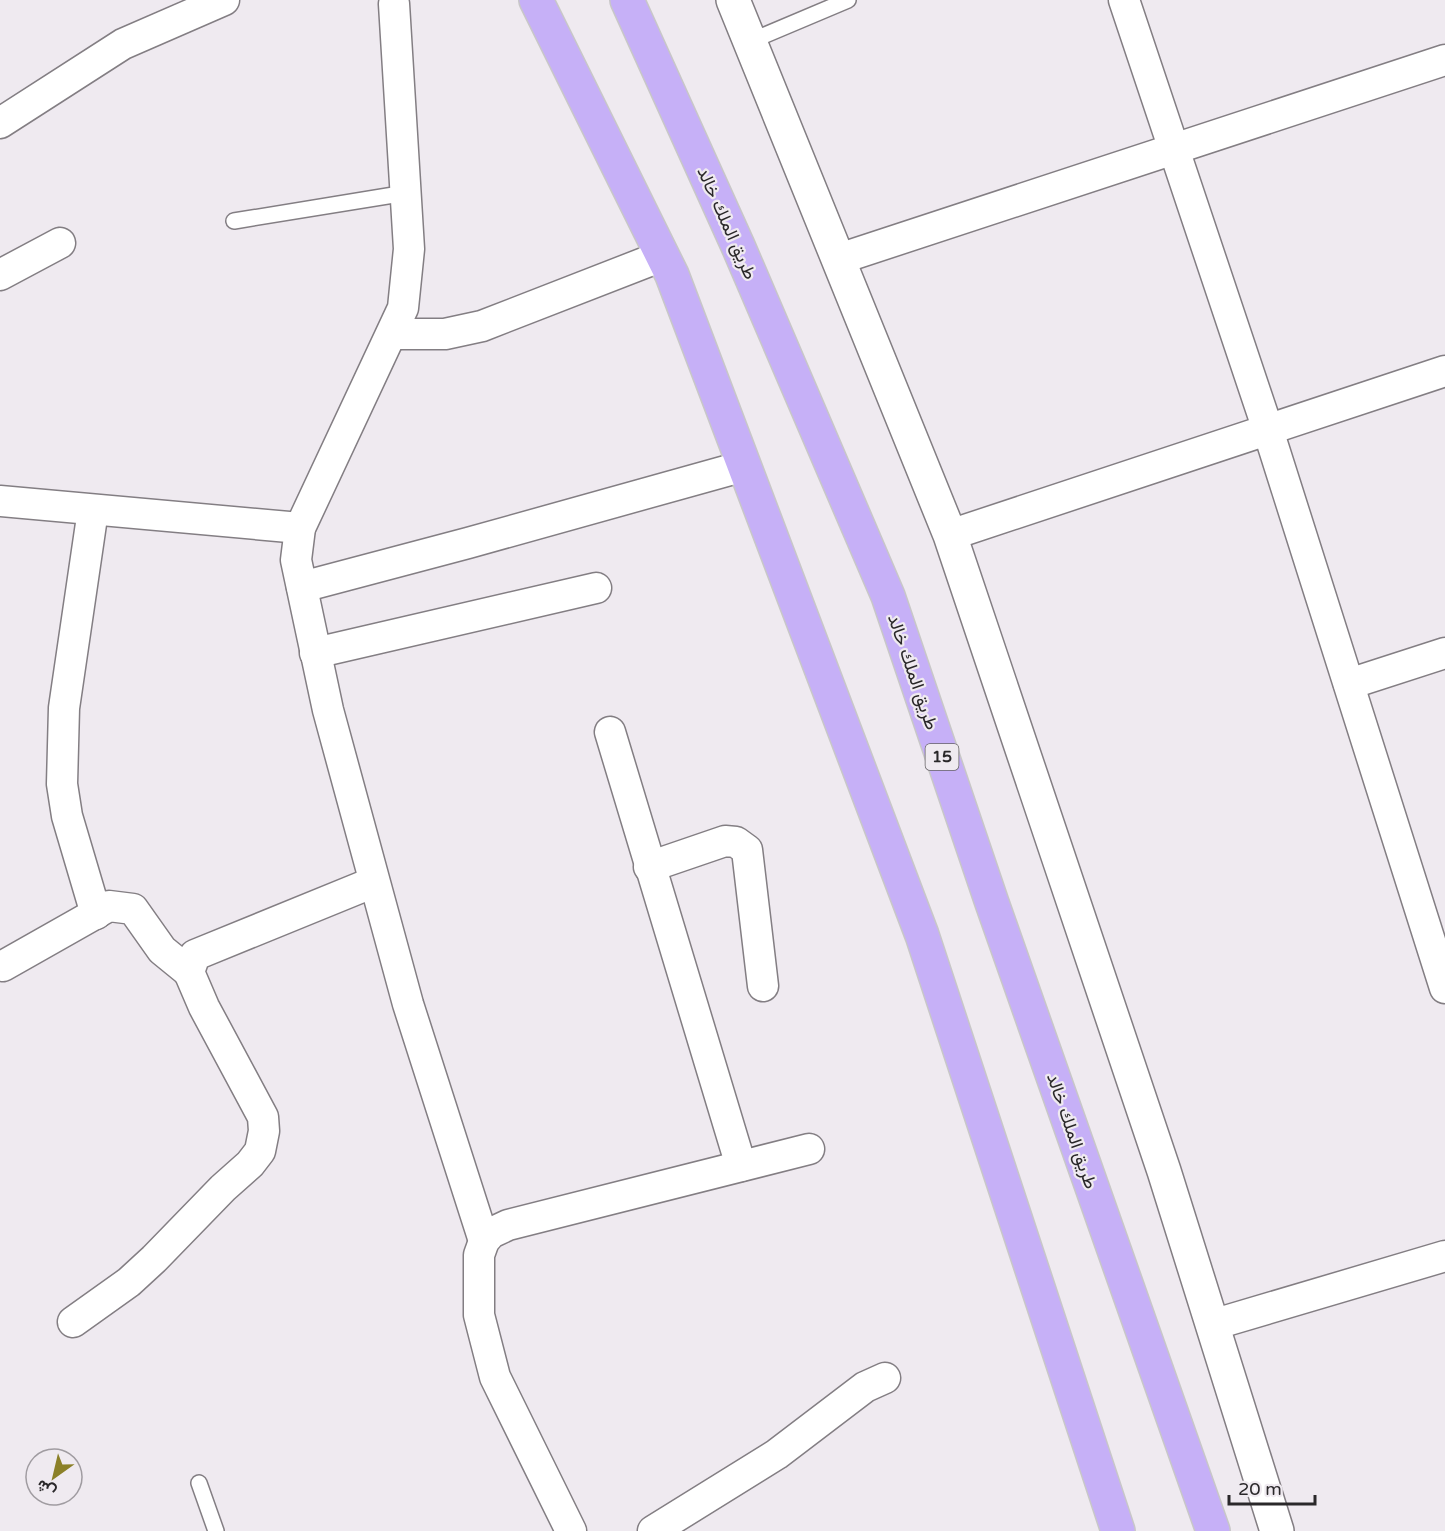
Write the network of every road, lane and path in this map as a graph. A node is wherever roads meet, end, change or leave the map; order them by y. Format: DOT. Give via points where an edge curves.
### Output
graph roads {
  1 [pos="224,0"];
  2 [pos="536,0"];
  3 [pos="627,0"];
  4 [pos="732,0"];
  5 [pos="848,0"];
  6 [pos="1124,0"];
  7 [pos="391,1"];
  8 [pos="751,41"];
  9 [pos="1445,60"];
  10 [pos="0,123"];
  11 [pos="1172,150"];
  12 [pos="406,193"];
  13 [pos="234,221"];
  14 [pos="60,243"];
  15 [pos="662,256"];
  16 [pos="839,259"];
  17 [pos="0,275"];
  18 [pos="392,334"];
  19 [pos="1445,371"];
  20 [pos="1268,430"];
  21 [pos="744,466"];
  22 [pos="0,501"];
  23 [pos="93,510"];
  24 [pos="300,528"];
  25 [pos="950,535"];
  26 [pos="302,586"];
  27 [pos="596,588"];
  28 [pos="315,653"];
  29 [pos="1445,653"];
  30 [pos="1349,684"];
  31 [pos="610,732"];
  32 [pos="649,867"];
  33 [pos="374,882"];
  34 [pos="96,914"];
  35 [pos="3,966"];
  36 [pos="189,972"];
  37 [pos="763,986"];
  38 [pos="1445,988"];
  39 [pos="809,1149"];
  40 [pos="741,1166"];
  41 [pos="484,1241"];
  42 [pos="1445,1256"];
  43 [pos="73,1322"];
  44 [pos="1212,1325"];
  45 [pos="885,1378"];
  46 [pos="199,1483"];
  47 [pos="216,1531"];
  48 [pos="571,1531"];
  49 [pos="653,1531"];
  50 [pos="1118,1531"];
  51 [pos="1213,1531"];
  52 [pos="1277,1531"];
  1 -- 10 [label="street" via="123,44"];
  2 -- 15 [label="highway"];
  3 -- 51 [label="highway, طريق الملك خالد / 15" via="888,596"];
  4 -- 8 [label="street"];
  5 -- 8 [label="lane"];
  6 -- 11 [label="street"];
  7 -- 12 [label="street"];
  8 -- 16 [label="street"];
  9 -- 11 [label="street"];
  11 -- 16 [label="street"];
  11 -- 20 [label="street"];
  12 -- 13 [label="lane"];
  12 -- 18 [label="street" via="409,249 403,309"];
  14 -- 17 [label="street"];
  15 -- 18 [label="street" via="482,326 444,334"];
  15 -- 21 [label="highway"];
  16 -- 25 [label="street"];
  18 -- 24 [label="street"];
  19 -- 20 [label="street"];
  20 -- 25 [label="street"];
  20 -- 30 [label="street"];
  21 -- 26 [label="street"];
  21 -- 50 [label="highway" via="922,935"];
  22 -- 23 [label="street"];
  23 -- 24 [label="street"];
  23 -- 34 [label="street" via="64,708 62,784 67,816"];
  24 -- 26 [label="street" via="296,560"];
  25 -- 44 [label="street"];
  26 -- 28 [label="street"];
  27 -- 28 [label="street"];
  28 -- 33 [label="street"];
  29 -- 30 [label="street"];
  30 -- 38 [label="street"];
  31 -- 32 [label="street"];
  32 -- 37 [label="street" via="726,841 736,842 747,850"];
  32 -- 40 [label="street"];
  33 -- 36 [label="street" via="195,956"];
  33 -- 41 [label="street" via="408,1004"];
  34 -- 35 [label="street"];
  34 -- 36 [label="street" via="109,906 133,909 162,950"];
  36 -- 43 [label="street" via="263,1117 260,1151 129,1282"];
  39 -- 40 [label="street"];
  40 -- 41 [label="street" via="508,1225"];
  41 -- 48 [label="street" via="479,1255 480,1315 495,1377"];
  42 -- 44 [label="street"];
  44 -- 52 [label="street"];
  45 -- 49 [label="street" via="865,1387 777,1454"];
  46 -- 47 [label="lane"];
}
